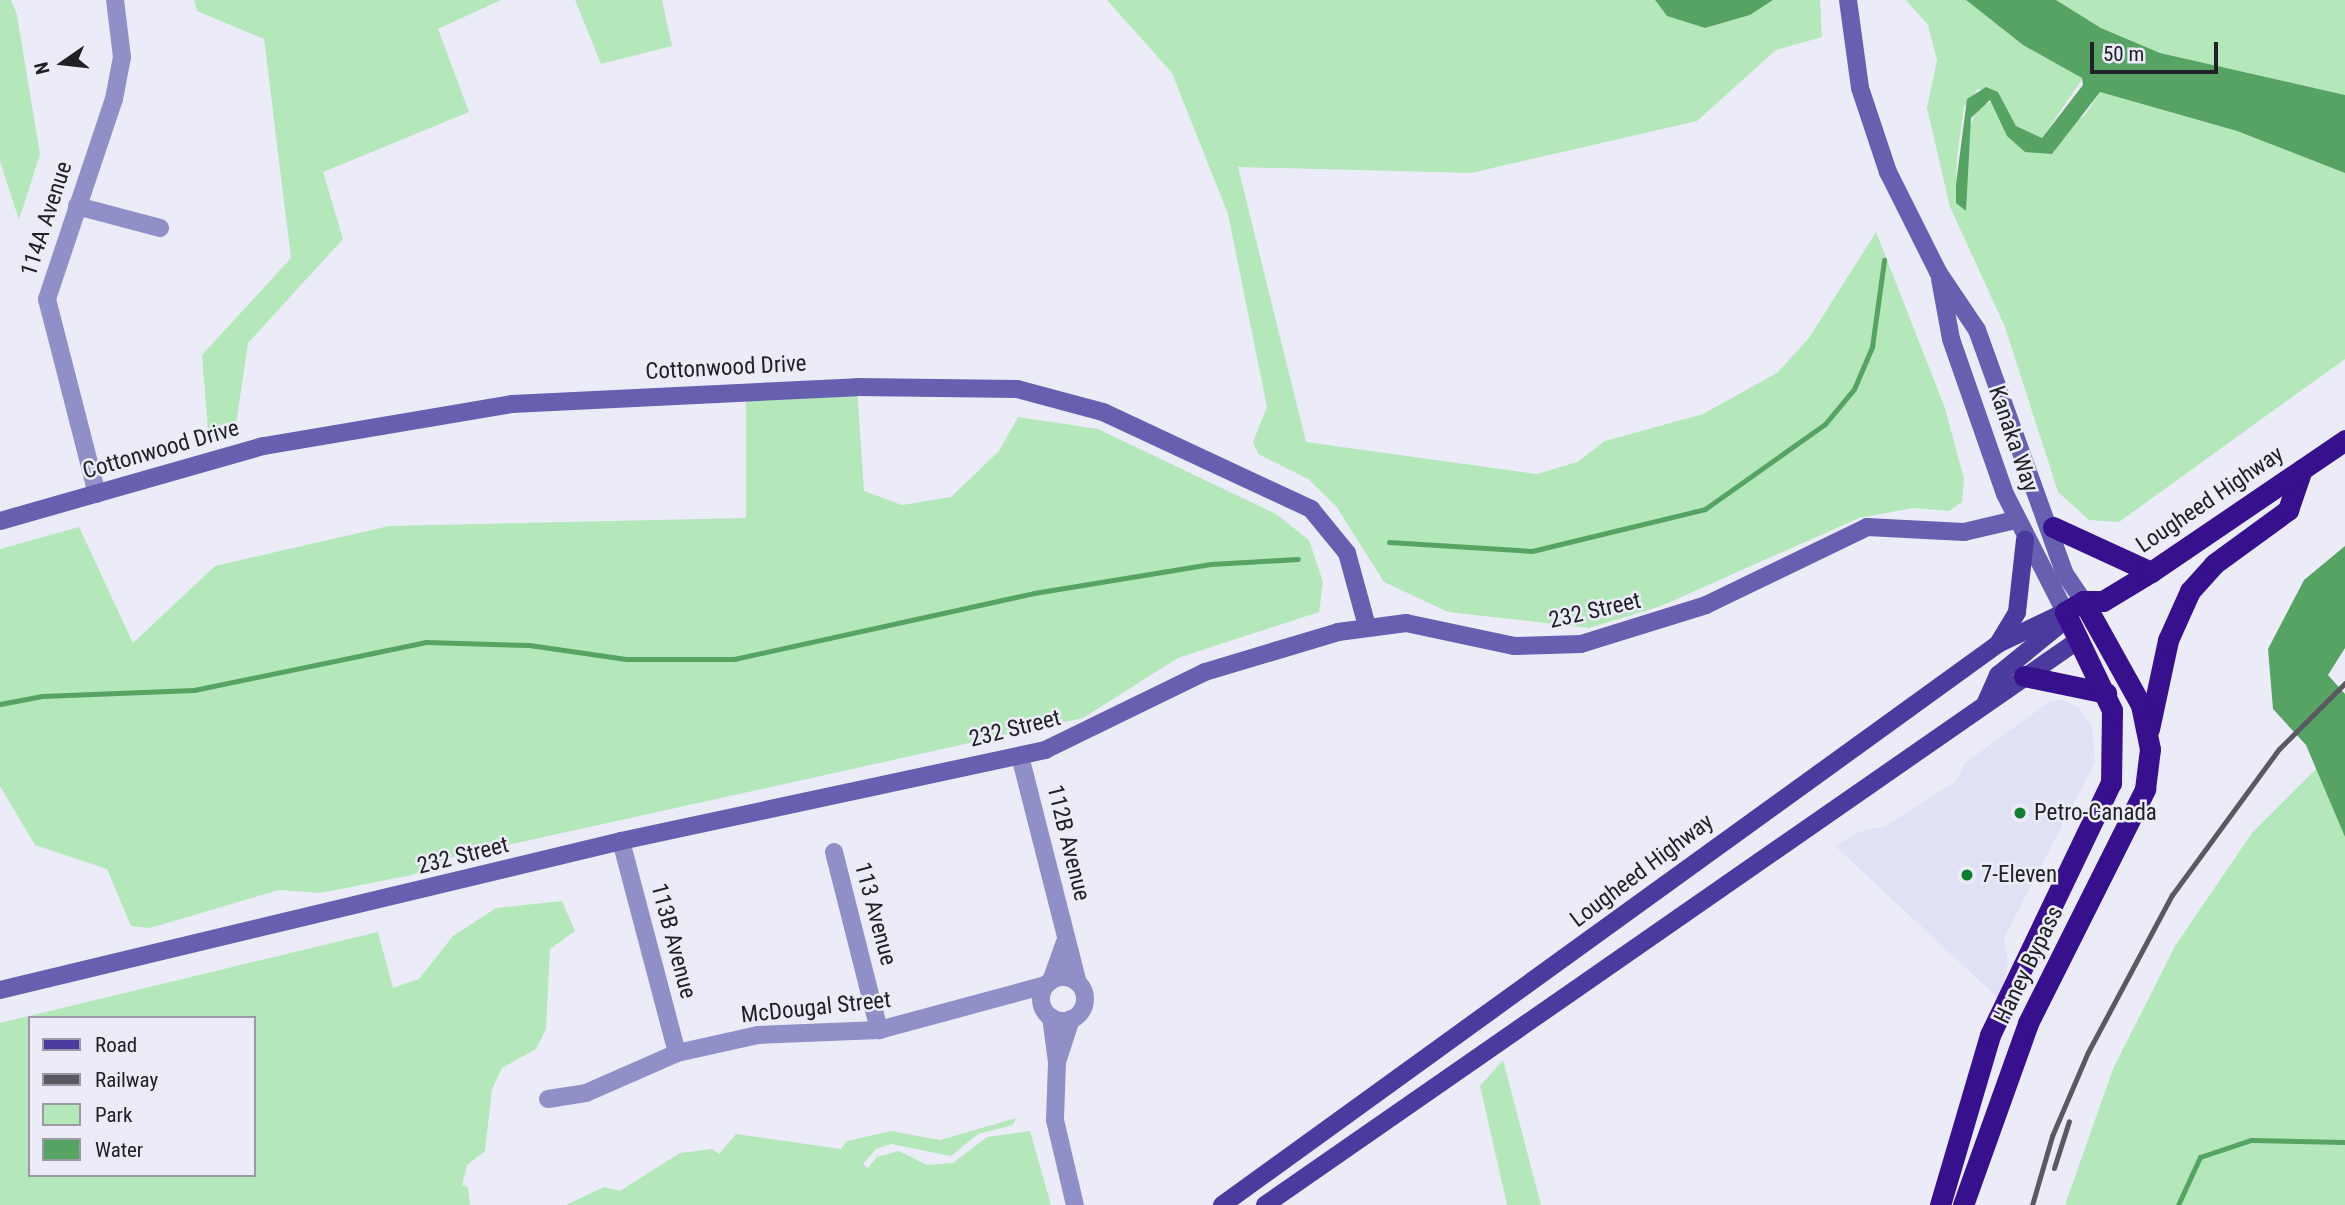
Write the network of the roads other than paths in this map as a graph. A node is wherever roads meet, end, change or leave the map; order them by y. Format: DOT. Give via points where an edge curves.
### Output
graph roads {
  1 [pos="115,0"];
  2 [pos="1848,0"];
  3 [pos="77,206"];
  4 [pos="160,228"];
  5 [pos="1938,272"];
  6 [pos="2345,440"];
  7 [pos="2302,469"];
  8 [pos="97,494"];
  9 [pos="2015,520"];
  10 [pos="0,521"];
  11 [pos="2053,527"];
  12 [pos="2025,539"];
  13 [pos="2151,572"];
  14 [pos="2081,607"];
  15 [pos="1367,626"];
  16 [pos="2098,626"];
  17 [pos="2080,639"];
  18 [pos="1998,645"];
  19 [pos="2024,676"];
  20 [pos="2106,693"];
  21 [pos="1986,702"];
  22 [pos="2149,729"];
  23 [pos="1020,756"];
  24 [pos="621,841"];
  25 [pos="834,852"];
  26 [pos="1065,942"];
  27 [pos="1049,983"];
  28 [pos="1078,984"];
  29 [pos="0,990"];
  30 [pos="1012,995"];
  31 [pos="1047,1012"];
  32 [pos="1071,1019"];
  33 [pos="879,1030"];
  34 [pos="677,1053"];
  35 [pos="1057,1062"];
  36 [pos="548,1099"];
  37 [pos="1075,1205"];
  38 [pos="1222,1205"];
  39 [pos="1265,1205"];
  40 [pos="1940,1205"];
  41 [pos="1963,1205"];
  1 -- 3 [label="street, 114A Avenue" via="120,68"];
  2 -- 5 [label="main road, Kanaka Way" via="1873,131"];
  3 -- 4 [label="street"];
  3 -- 8 [label="street, 114A Avenue" via="47,299"];
  5 -- 9 [label="main road, Kanaka Way" via="1951,339"];
  5 -- 11 [label="main road, Kanaka Way" via="1977,330"];
  6 -- 7 [label="highway, Lougheed Highway"];
  7 -- 13 [label="highway, Lougheed Highway"];
  7 -- 22 [label="highway" via="2288,510 2214,564 2190,590 2168,640"];
  8 -- 10 [label="main road, Cottonwood Drive"];
  8 -- 15 [label="main road, Cottonwood Drive" via="264,446 512,404 857,387 1017,389 1103,412 1311,509 1347,553"];
  9 -- 12 [label="main road, Kanaka Way"];
  9 -- 15 [label="main road, 232 Street" via="1964,532 1867,527 1706,605 1581,644 1514,646 1445,628"];
  11 -- 13 [label="highway"];
  11 -- 14 [label="main road, Kanaka Way" via="2065,574"];
  12 -- 14 [label="main road, Kanaka Way"];
  12 -- 18 [label="main road" via="2017,612"];
  13 -- 14 [label="highway, Lougheed Highway"];
  14 -- 16 [label="highway, Haney Bypass"];
  14 -- 17 [label="highway, Haney Bypass"];
  14 -- 18 [label="main road, Lougheed Highway"];
  14 -- 21 [label="main road" via="1998,675"];
  15 -- 23 [label="main road, 232 Street" via="1236,660 1094,731"];
  16 -- 17 [label="highway"];
  16 -- 22 [label="highway, Haney Bypass" via="2133,686"];
  17 -- 19 [label="main road"];
  17 -- 20 [label="highway, Haney Bypass"];
  18 -- 38 [label="main road, Lougheed Highway"];
  19 -- 20 [label="highway"];
  19 -- 21 [label="main road"];
  20 -- 40 [label="highway, Haney Bypass" via="2116,748 2106,799 1990,1035"];
  21 -- 39 [label="main road"];
  22 -- 41 [label="highway, Haney Bypass" via="2146,789 2028,1023"];
  23 -- 24 [label="main road, 232 Street"];
  23 -- 26 [label="street, 112B Avenue"];
  24 -- 29 [label="main road, 232 Street"];
  24 -- 34 [label="street, 113B Avenue"];
  25 -- 33 [label="street, 113 Avenue"];
  26 -- 27 [label="street"];
  26 -- 28 [label="street, 112B Avenue"];
  27 -- 28 [label="street"];
  27 -- 30 [label="street, McDougal Street"];
  27 -- 31 [label="street"];
  28 -- 32 [label="street" via="1084,1003"];
  30 -- 31 [label="street"];
  30 -- 33 [label="street, McDougal Street"];
  31 -- 32 [label="street"];
  31 -- 35 [label="street"];
  32 -- 35 [label="street"];
  33 -- 34 [label="street, McDougal Street" via="758,1035"];
  34 -- 36 [label="street, McDougal Street" via="586,1093"];
  35 -- 37 [label="street" via="1055,1120"];
}
